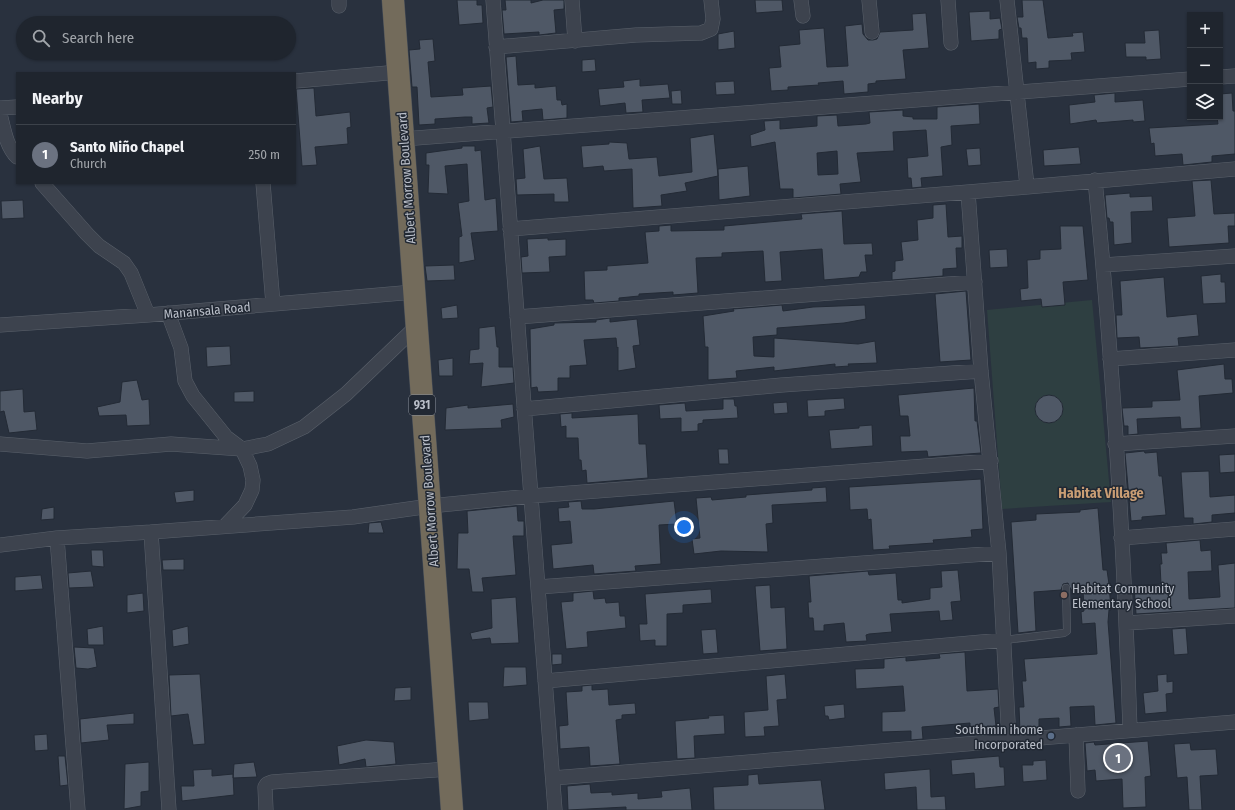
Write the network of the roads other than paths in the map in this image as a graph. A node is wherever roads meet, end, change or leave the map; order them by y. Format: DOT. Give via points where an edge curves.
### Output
graph roads {
  1 [pos="393,0"];
  2 [pos="493,0"];
  3 [pos="572,0"];
  4 [pos="711,0"];
  5 [pos="801,0"];
  6 [pos="869,0"];
  7 [pos="948,0"];
  8 [pos="1007,0"];
  9 [pos="803,16"];
  10 [pos="872,32"];
  11 [pos="575,41"];
  12 [pos="951,43"];
  13 [pos="496,47"];
  14 [pos="399,72"];
  15 [pos="1235,76"];
  16 [pos="1223,77"];
  17 [pos="1187,79"];
  18 [pos="296,81"];
  19 [pos="1016,91"];
  20 [pos="16,107"];
  21 [pos="0,108"];
  22 [pos="0,114"];
  23 [pos="503,131"];
  24 [pos="403,139"];
  25 [pos="16,156"];
  26 [pos="1235,168"];
  27 [pos="1094,180"];
  28 [pos="43,184"];
  29 [pos="263,184"];
  30 [pos="1027,186"];
  31 [pos="968,192"];
  32 [pos="510,228"];
  33 [pos="1235,256"];
  34 [pos="1103,265"];
  35 [pos="975,282"];
  36 [pos="414,292"];
  37 [pos="273,304"];
  38 [pos="168,314"];
  39 [pos="148,315"];
  40 [pos="517,317"];
  41 [pos="0,325"];
  42 [pos="417,326"];
  43 [pos="1235,350"];
  44 [pos="1110,359"];
  45 [pos="981,371"];
  46 [pos="524,408"];
  47 [pos="1235,436"];
  48 [pos="0,444"];
  49 [pos="1115,444"];
  50 [pos="242,449"];
  51 [pos="991,461"];
  52 [pos="531,496"];
  53 [pos="430,506"];
  54 [pos="225,526"];
  55 [pos="1235,530"];
  56 [pos="151,532"];
  57 [pos="57,538"];
  58 [pos="1121,538"];
  59 [pos="0,545"];
  60 [pos="999,553"];
  61 [pos="538,587"];
  62 [pos="1066,588"];
  63 [pos="1235,616"];
  64 [pos="1127,623"];
  65 [pos="1004,640"];
  66 [pos="545,681"];
  67 [pos="1235,722"];
  68 [pos="1130,729"];
  69 [pos="1076,735"];
  70 [pos="1009,741"];
  71 [pos="448,769"];
  72 [pos="553,778"];
  73 [pos="1078,792"];
  74 [pos="78,810"];
  75 [pos="169,810"];
  76 [pos="266,810"];
  77 [pos="452,810"];
  78 [pos="555,810"];
  1 -- 14 [label="highway, Albert Morrow Boulevard / 931"];
  2 -- 13 [label="street"];
  3 -- 11 [label="street"];
  4 -- 11 [label="street" via="712,24 711,29 706,31"];
  5 -- 9 [label="street"];
  6 -- 10 [label="street"];
  7 -- 12 [label="street"];
  8 -- 19 [label="street"];
  11 -- 13 [label="street"];
  13 -- 23 [label="street"];
  14 -- 18 [label="street"];
  14 -- 24 [label="highway, Albert Morrow Boulevard / 931"];
  15 -- 16 [label="street"];
  17 -- 19 [label="street"];
  19 -- 23 [label="street"];
  19 -- 30 [label="street"];
  20 -- 21 [label="street"];
  22 -- 25 [label="street" via="6,138"];
  23 -- 24 [label="street"];
  23 -- 32 [label="street"];
  24 -- 36 [label="highway, Albert Morrow Boulevard / 931"];
  26 -- 27 [label="street"];
  27 -- 30 [label="street"];
  27 -- 34 [label="street"];
  28 -- 39 [label="street" via="99,246 124,263 131,273"];
  29 -- 37 [label="street"];
  30 -- 31 [label="street"];
  31 -- 32 [label="street"];
  31 -- 35 [label="street"];
  32 -- 40 [label="street"];
  33 -- 34 [label="street"];
  34 -- 44 [label="street"];
  35 -- 40 [label="street"];
  35 -- 45 [label="street"];
  36 -- 37 [label="street, Manansala Road"];
  36 -- 42 [label="highway, Albert Morrow Boulevard / 931"];
  37 -- 38 [label="street, Manansala Road"];
  38 -- 39 [label="street, Manansala Road"];
  38 -- 50 [label="street" via="181,348 185,381 193,396 226,436"];
  39 -- 41 [label="street, Manansala Road"];
  40 -- 46 [label="street"];
  42 -- 50 [label="street" via="346,394 304,427 268,444"];
  42 -- 53 [label="highway, Albert Morrow Boulevard / 931"];
  43 -- 44 [label="street"];
  44 -- 49 [label="street"];
  45 -- 46 [label="street" via="782,385"];
  45 -- 51 [label="street"];
  46 -- 52 [label="street"];
  47 -- 49 [label="street"];
  48 -- 50 [label="street" via="87,451 171,444"];
  49 -- 58 [label="street"];
  50 -- 54 [label="street" via="250,466 252,490 245,505"];
  51 -- 52 [label="street"];
  51 -- 60 [label="street"];
  52 -- 53 [label="street"];
  52 -- 61 [label="street"];
  53 -- 54 [label="street" via="353,516"];
  53 -- 71 [label="highway, Albert Morrow Boulevard / 931"];
  54 -- 56 [label="street"];
  55 -- 58 [label="street"];
  56 -- 57 [label="street"];
  56 -- 75 [label="street"];
  57 -- 59 [label="street"];
  57 -- 74 [label="street"];
  58 -- 64 [label="street"];
  60 -- 61 [label="street"];
  60 -- 65 [label="street"];
  61 -- 66 [label="street"];
  62 -- 65 [label="lane" via="1067,631"];
  63 -- 64 [label="street"];
  64 -- 68 [label="street"];
  65 -- 66 [label="street"];
  65 -- 70 [label="street"];
  66 -- 72 [label="street"];
  67 -- 68 [label="street"];
  68 -- 69 [label="street"];
  69 -- 70 [label="street"];
  69 -- 73 [label="street"];
  70 -- 72 [label="street"];
  71 -- 76 [label="street" via="272,782 265,787"];
  71 -- 77 [label="highway, Albert Morrow Boulevard / 931"];
  72 -- 78 [label="street"];
}
